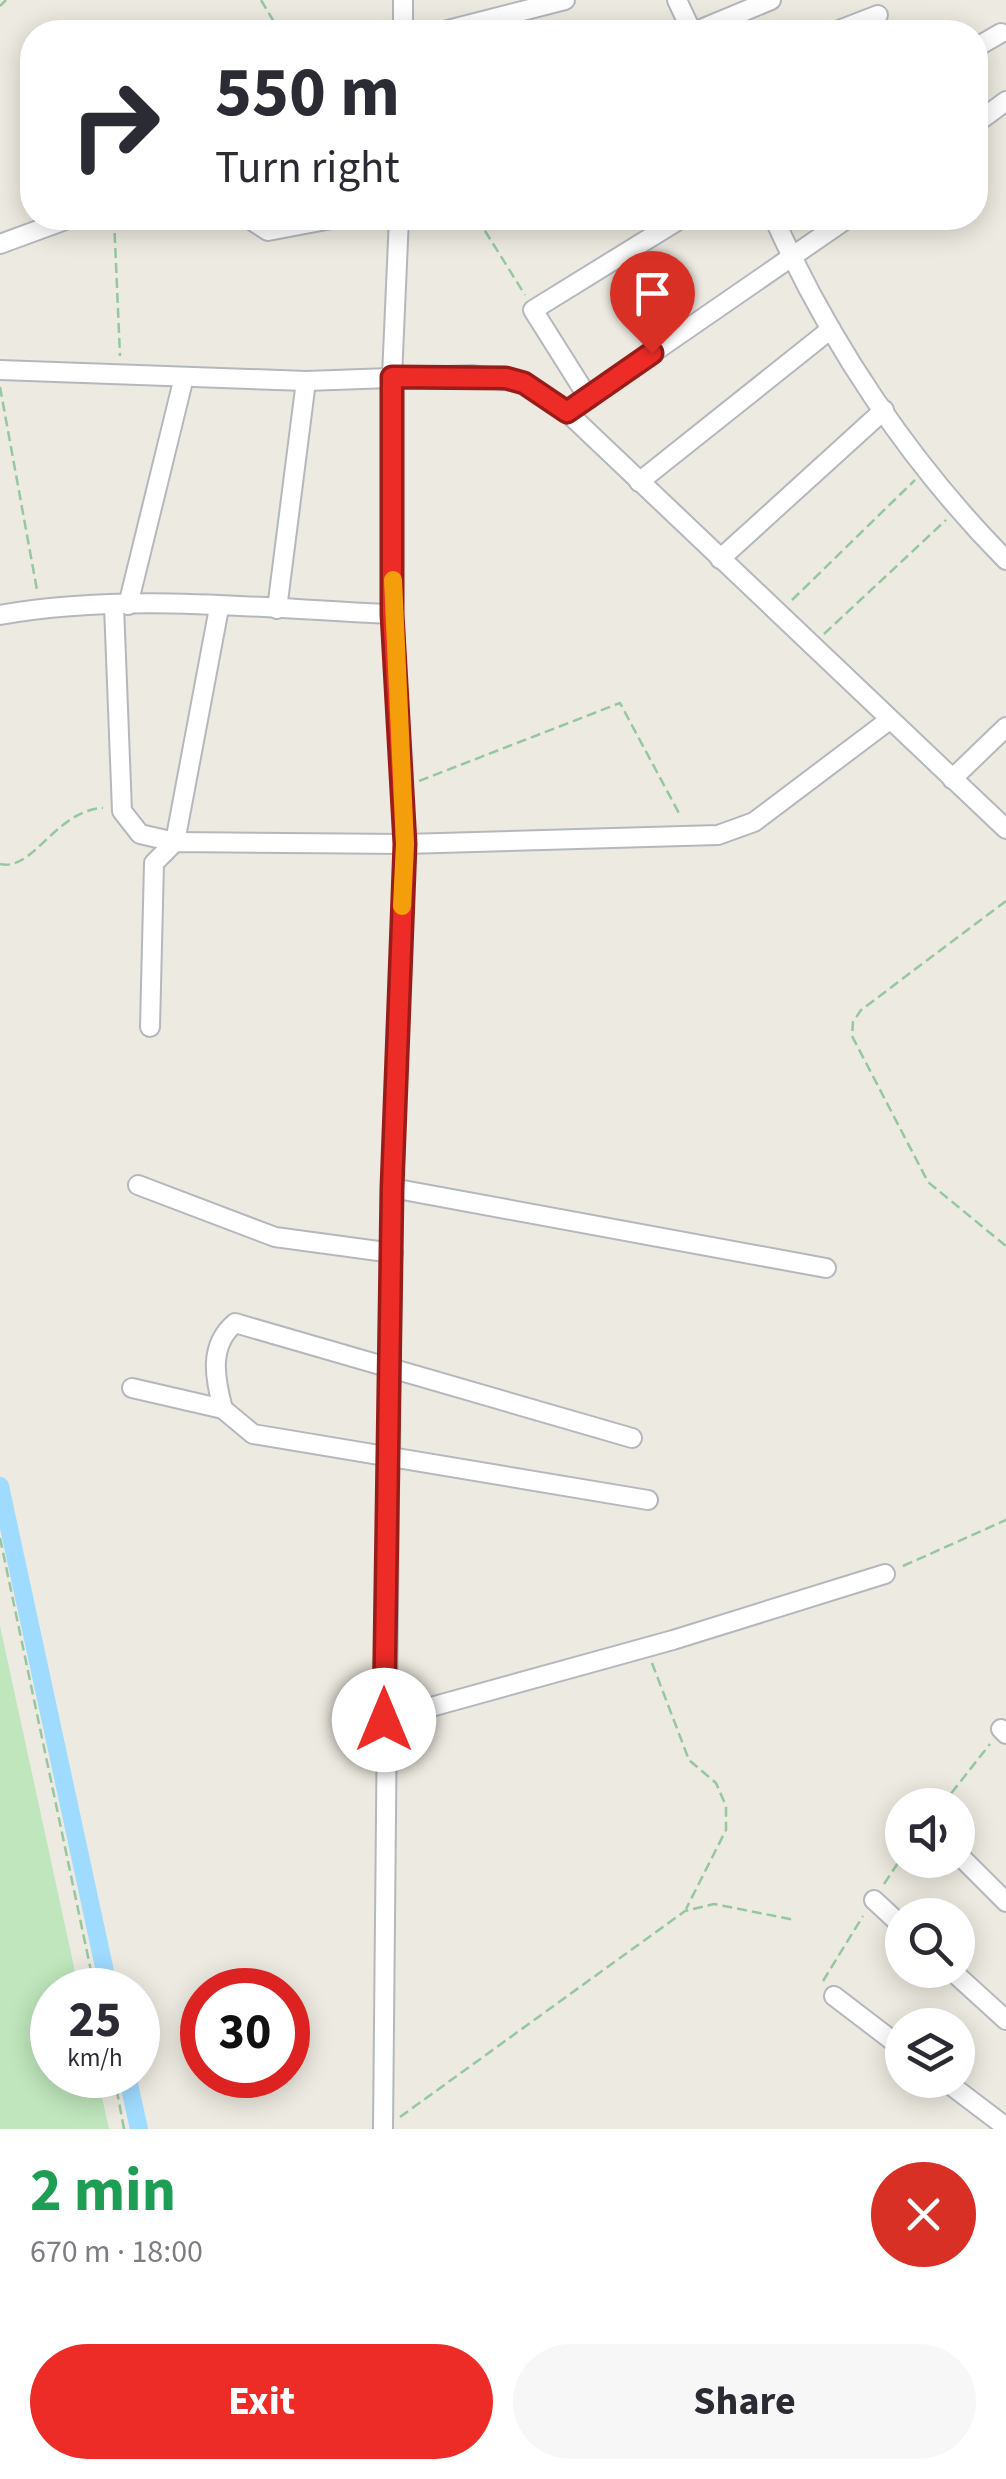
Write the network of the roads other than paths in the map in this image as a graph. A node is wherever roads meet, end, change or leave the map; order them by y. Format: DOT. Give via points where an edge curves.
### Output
graph roads {
  1 [pos="564,0"];
  2 [pos="771,0"];
  3 [pos="878,15"];
  4 [pos="486,20"];
  5 [pos="722,20"];
  6 [pos="865,20"];
  7 [pos="1001,33"];
  8 [pos="988,40"];
  9 [pos="38,230"];
  10 [pos="398,230"];
  11 [pos="663,230"];
  12 [pos="779,230"];
  13 [pos="831,230"];
  14 [pos="0,244"];
  15 [pos="792,258"];
  16 [pos="831,330"];
  17 [pos="0,370"];
  18 [pos="184,377"];
  19 [pos="392,377"];
  20 [pos="306,380"];
  21 [pos="588,399"];
  22 [pos="884,410"];
  23 [pos="567,412"];
  24 [pos="640,482"];
  25 [pos="720,558"];
  26 [pos="1006,560"];
  27 [pos="121,606"];
  28 [pos="219,608"];
  29 [pos="278,609"];
  30 [pos="392,614"];
  31 [pos="0,615"];
  32 [pos="888,721"];
  33 [pos="1006,727"];
  34 [pos="952,780"];
  35 [pos="1006,828"];
  36 [pos="175,842"];
  37 [pos="405,844"];
  38 [pos="150,1027"];
  39 [pos="138,1185"];
  40 [pos="392,1188"];
  41 [pos="393,1252"];
  42 [pos="826,1268"];
  43 [pos="389,1369"];
  44 [pos="132,1388"];
  45 [pos="223,1409"];
  46 [pos="632,1438"];
  47 [pos="388,1460"];
  48 [pos="648,1500"];
  49 [pos="886,1574"];
  50 [pos="384,1720"];
  51 [pos="975,1871"];
  52 [pos="874,1900"];
  53 [pos="1006,1902"];
  54 [pos="885,1910"];
  55 [pos="971,1988"];
  56 [pos="834,1996"];
  57 [pos="1006,2020"];
  58 [pos="885,2035"];
  59 [pos="968,2098"];
  60 [pos="1006,2127"];
  61 [pos="383,2129"];
  1 -- 4 [label="street"];
  2 -- 5 [label="street"];
  3 -- 6 [label="street"];
  7 -- 8 [label="street"];
  9 -- 14 [label="street"];
  10 -- 19 [label="street"];
  11 -- 21 [label="street" via="533,310"];
  12 -- 15 [label="street"];
  13 -- 15 [label="street"];
  15 -- 16 [label="street"];
  15 -- 21 [label="street"];
  16 -- 22 [label="street"];
  16 -- 24 [label="street"];
  17 -- 18 [label="street"];
  18 -- 20 [label="street"];
  18 -- 27 [label="street"];
  19 -- 20 [label="street"];
  19 -- 23 [label="street" via="506,378"];
  19 -- 30 [label="street"];
  20 -- 29 [label="street"];
  21 -- 23 [label="street"];
  22 -- 25 [label="street"];
  22 -- 26 [label="street" via="958,509"];
  23 -- 24 [label="street"];
  24 -- 25 [label="street"];
  25 -- 32 [label="street"];
  27 -- 28 [label="street"];
  27 -- 31 [label="street"];
  27 -- 36 [label="street" via="122,811 140,834"];
  28 -- 29 [label="street"];
  28 -- 36 [label="street"];
  29 -- 30 [label="street"];
  30 -- 37 [label="street"];
  32 -- 34 [label="street"];
  32 -- 37 [label="street" via="738,831 681,839"];
  33 -- 34 [label="street"];
  34 -- 35 [label="street"];
  36 -- 37 [label="street"];
  36 -- 38 [label="street" via="154,863"];
  37 -- 40 [label="street"];
  39 -- 41 [label="street" via="275,1237"];
  40 -- 41 [label="street"];
  40 -- 42 [label="street"];
  41 -- 43 [label="street"];
  43 -- 45 [label="street" via="235,1324 215,1362"];
  43 -- 46 [label="street"];
  43 -- 47 [label="street"];
  44 -- 45 [label="street"];
  45 -- 47 [label="street" via="253,1434"];
  47 -- 48 [label="street"];
  47 -- 50 [label="street"];
  49 -- 50 [label="street"];
  50 -- 61 [label="street"];
  51 -- 53 [label="street"];
  52 -- 54 [label="street"];
  55 -- 57 [label="street"];
  56 -- 58 [label="street"];
  59 -- 60 [label="street"];
}
